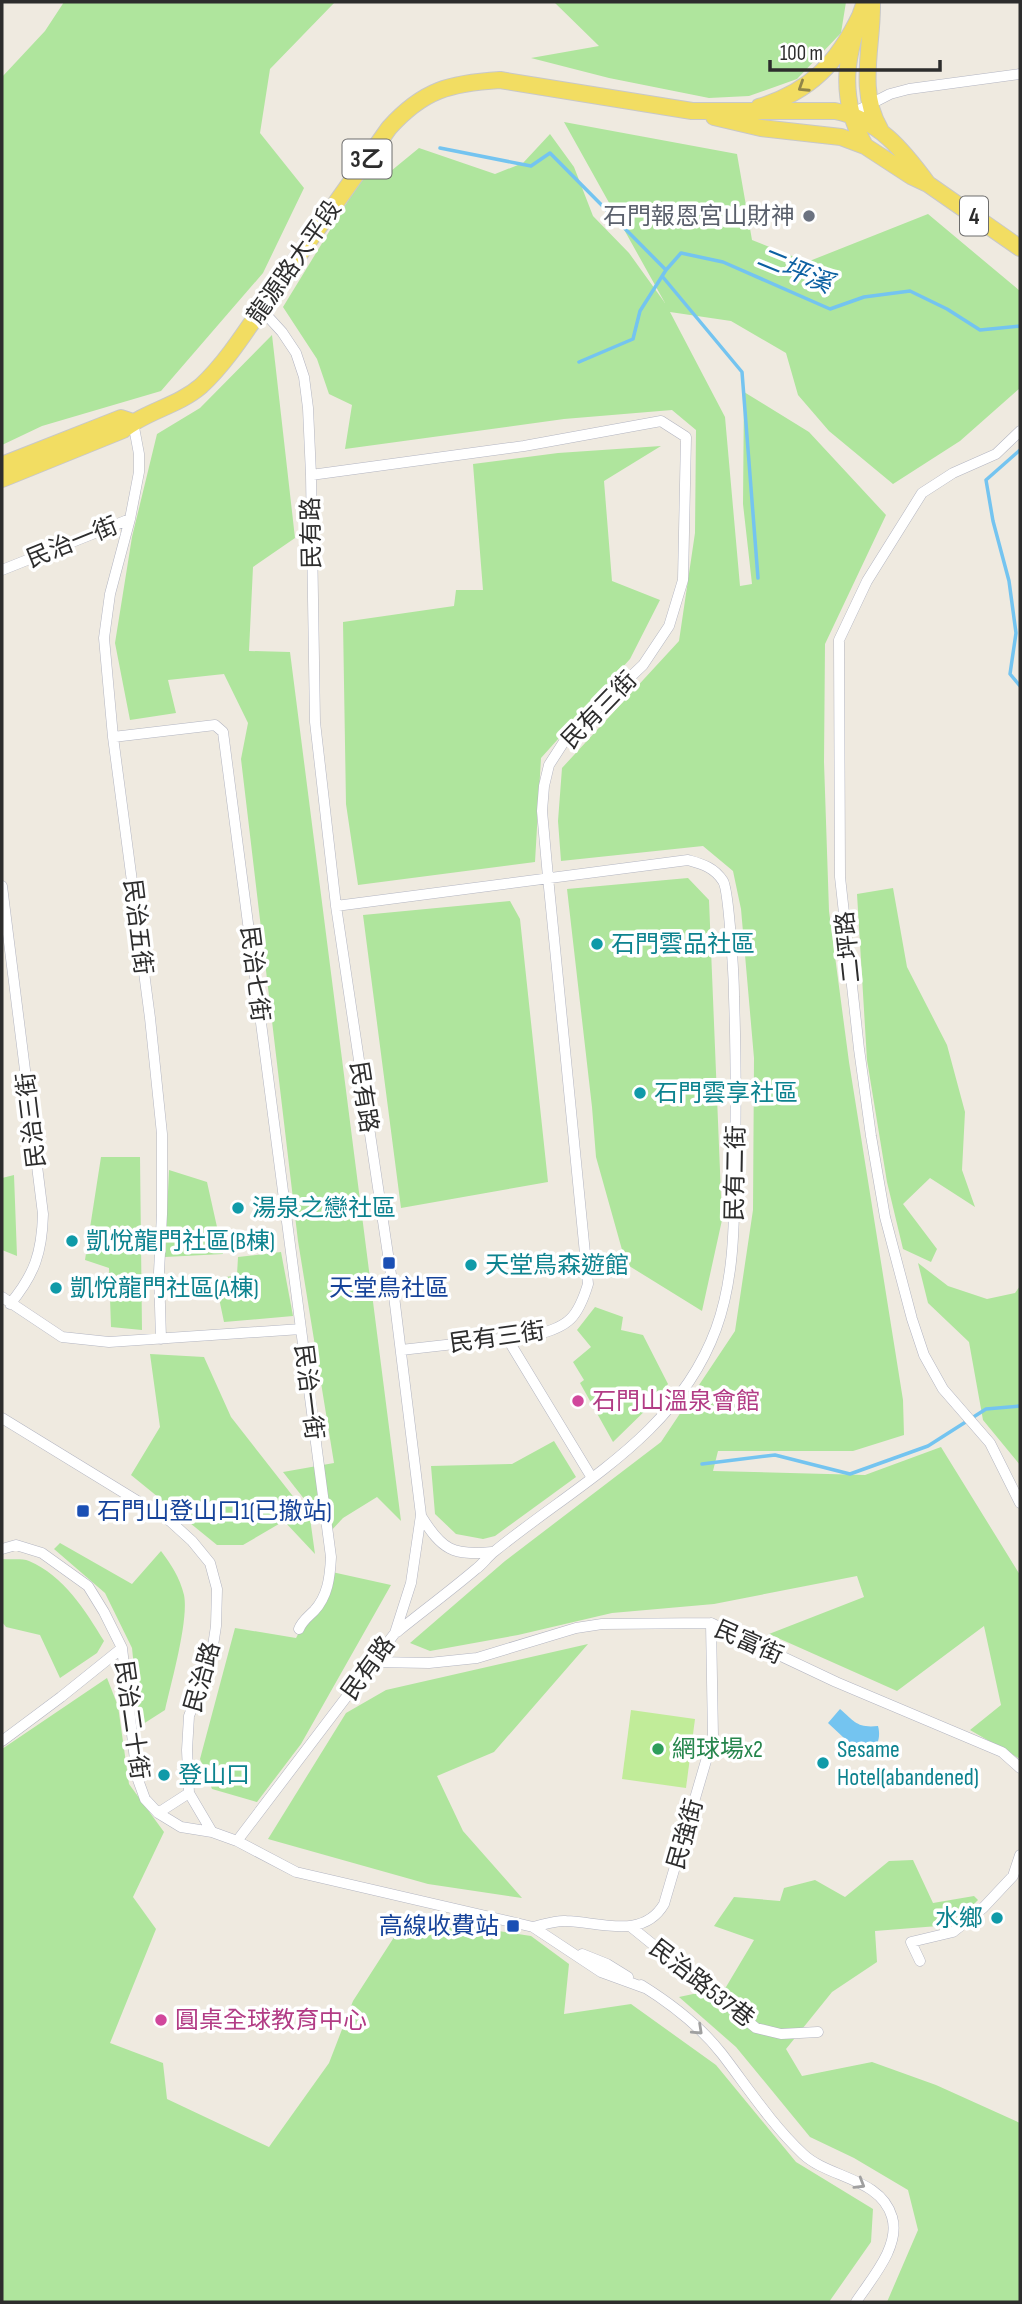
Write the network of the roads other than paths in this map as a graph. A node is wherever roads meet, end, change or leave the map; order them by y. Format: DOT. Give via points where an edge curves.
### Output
graph roads {
  1 [pos="872,2"];
  2 [pos="863,9"];
  3 [pos="868,73"];
  4 [pos="1020,74"];
  5 [pos="869,103"];
  6 [pos="692,111"];
  7 [pos="734,112"];
  8 [pos="851,114"];
  9 [pos="881,130"];
  10 [pos="814,133"];
  11 [pos="865,146"];
  12 [pos="928,184"];
  13 [pos="1020,248"];
  14 [pos="261,309"];
  15 [pos="133,422"];
  16 [pos="1020,431"];
  17 [pos="2,465"];
  18 [pos="311,475"];
  19 [pos="2,479"];
  20 [pos="130,519"];
  21 [pos="2,570"];
  22 [pos="113,737"];
  23 [pos="548,877"];
  24 [pos="2,886"];
  25 [pos="336,906"];
  26 [pos="6,1300"];
  27 [pos="301,1329"];
  28 [pos="507,1338"];
  29 [pos="161,1339"];
  30 [pos="401,1350"];
  31 [pos="2,1418"];
  32 [pos="592,1478"];
  33 [pos="1020,1503"];
  34 [pos="421,1516"];
  35 [pos="2,1549"];
  36 [pos="492,1552"];
  37 [pos="711,1623"];
  38 [pos="299,1629"];
  39 [pos="395,1633"];
  40 [pos="122,1648"];
  41 [pos="374,1662"];
  42 [pos="2,1741"];
  43 [pos="1020,1768"];
  44 [pos="189,1793"];
  45 [pos="158,1813"];
  46 [pos="212,1832"];
  47 [pos="237,1841"];
  48 [pos="1020,1855"];
  49 [pos="1017,1873"];
  50 [pos="630,1926"];
  51 [pos="533,1927"];
  52 [pos="920,1961"];
  53 [pos="818,2032"];
  54 [pos="856,2302"];
  1 -- 3 [label="main road"];
  2 -- 7 [label="main road, 3乙, one-way" via="848,41 811,82 788,97"];
  2 -- 8 [label="main road, 3乙" via="847,64"];
  3 -- 5 [label="main road"];
  3 -- 8 [label="main road"];
  4 -- 5 [label="street" via="909,89"];
  5 -- 8 [label="street"];
  5 -- 9 [label="main road, 4"];
  6 -- 7 [label="main road, 龍源路大平段 / 3乙"];
  6 -- 10 [label="main road, 龍源路大平段 / 3乙" via="761,128"];
  6 -- 14 [label="main road, 龍源路大平段 / 3乙" via="500,80 468,82 432,92 406,109 389,128"];
  7 -- 8 [label="main road, 龍源路大平段 / 3乙"];
  8 -- 9 [label="main road, 龍源路大平段 / 4"];
  8 -- 10 [label="main road, 龍源路大平段 / 3乙" via="841,125"];
  8 -- 11 [label="main road"];
  9 -- 12 [label="main road, 龍源路大平段 / 4"];
  10 -- 11 [label="main road, 龍源路大平段 / 4"];
  11 -- 12 [label="main road, 龍源路大平段 / 4"];
  12 -- 13 [label="main road, 龍源路大平段 / 4"];
  14 -- 15 [label="main road, 龍源路大平段 / 3乙" via="199,387 173,405"];
  14 -- 18 [label="street, 民有路" via="296,353 304,377"];
  15 -- 17 [label="main road, 龍源路大平段 / 3乙" via="121,418"];
  15 -- 19 [label="main road, 龍源路大平段 / 3乙"];
  15 -- 20 [label="street, 民治一街" via="139,472"];
  16 -- 33 [label="street, 二坪路" via="996,454 922,493 867,581 839,640 840,877 859,1049 886,1217 925,1355 943,1389 990,1443"];
  18 -- 23 [label="street, 民有三街" via="524,446 661,421 686,438 683,580 673,615 643,665 567,737 549,765 542,811"];
  18 -- 25 [label="street, 民有路" via="315,722"];
  20 -- 21 [label="street, 民治一街"];
  20 -- 22 [label="street, 民治五街" via="110,594 104,638"];
  22 -- 27 [label="street, 民治七街" via="215,725 223,732"];
  22 -- 29 [label="street, 民治五街" via="162,1134"];
  23 -- 25 [label="street, 民有二街"];
  23 -- 28 [label="street, 民有三街" via="588,1284 581,1306 554,1330"];
  23 -- 32 [label="street, 民有二街" via="688,860 709,866 724,882 734,981 733,1248 716,1328 693,1375 669,1409"];
  24 -- 26 [label="street, 民治三街" via="43,1214 40,1253 21,1291"];
  25 -- 30 [label="street, 民有路"];
  26 -- 29 [label="street, 民治一街" via="62,1337 109,1342"];
  27 -- 29 [label="street, 民治一街"];
  27 -- 38 [label="street, 民治一街" via="331,1557 330,1584"];
  28 -- 30 [label="street, 民有三街"];
  28 -- 32 [label="street"];
  30 -- 34 [label="street, 民有路"];
  31 -- 44 [label="street, 民治路" via="170,1521 210,1563 217,1588 216,1626 211,1659 189,1716"];
  32 -- 36 [label="street, 民有二街"];
  34 -- 36 [label="street" via="435,1539 450,1549"];
  34 -- 39 [label="street, 民有路" via="411,1583"];
  35 -- 40 [label="street, 民治二十街" via="16,1545 42,1553 88,1586"];
  36 -- 39 [label="street, 民有二街"];
  37 -- 41 [label="street, 民富街" via="602,1624 477,1658"];
  37 -- 43 [label="street, 民富街" via="1002,1752"];
  37 -- 50 [label="street, 民強街" via="713,1737 664,1904 657,1917"];
  39 -- 41 [label="street, 民有路"];
  40 -- 42 [label="street"];
  40 -- 45 [label="street, 民治二十街" via="137,1777 145,1799"];
  41 -- 47 [label="street, 民有路"];
  44 -- 45 [label="street"];
  44 -- 46 [label="street, 民治路"];
  45 -- 46 [label="street, 民治二十街" via="181,1827"];
  46 -- 47 [label="street"];
  47 -- 51 [label="street" via="296,1872"];
  48 -- 49 [label="street"];
  49 -- 52 [label="street" via="953,1932 911,1942"];
  50 -- 51 [label="street" via="563,1920"];
  50 -- 53 [label="street, 民治路537巷" via="756,2028 781,2034"];
  51 -- 54 [label="street, one-way" via="563,1947 607,1964 664,2000 721,2053 801,2153 880,2197 893,2218 894,2237"];
}
